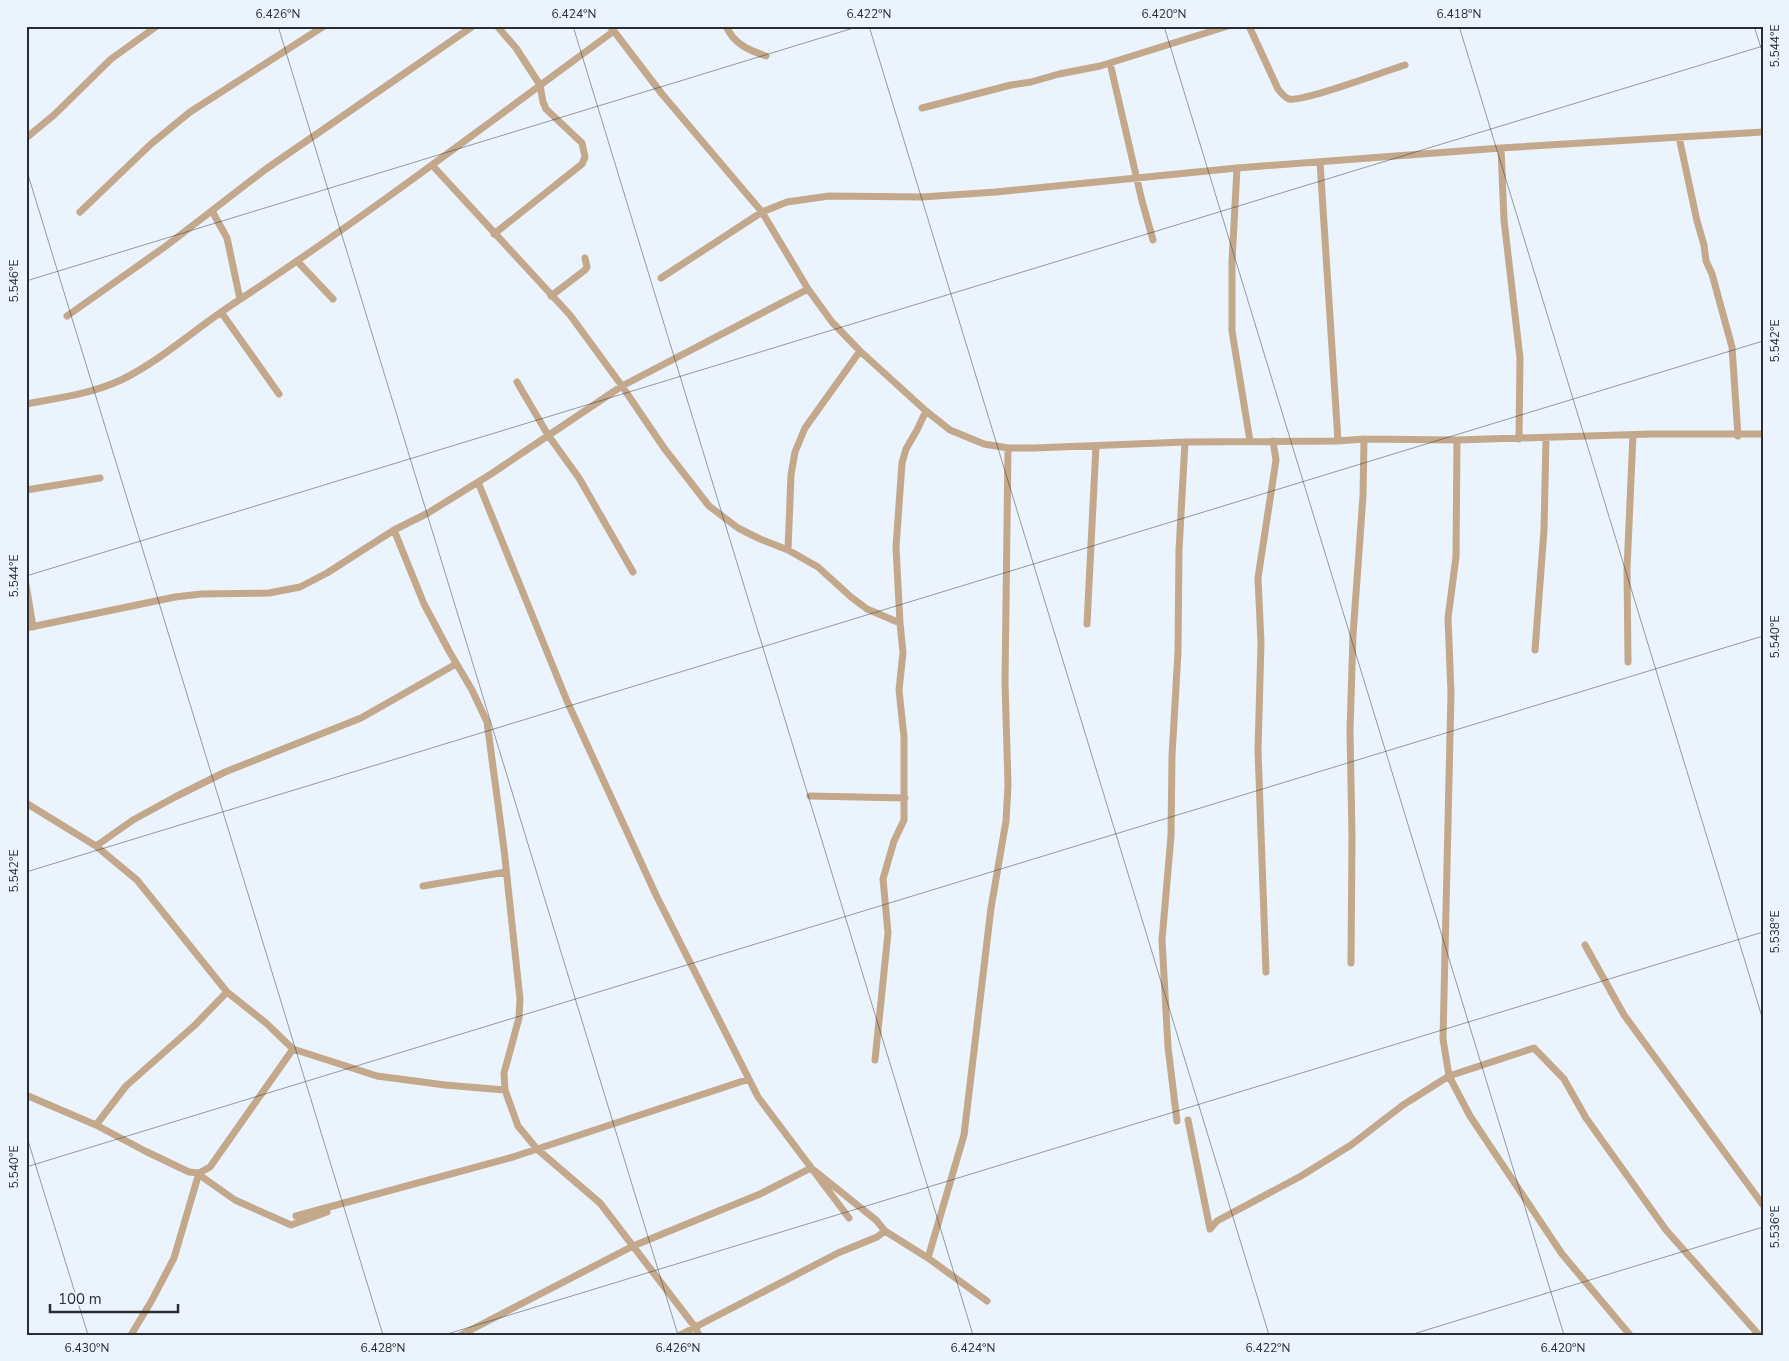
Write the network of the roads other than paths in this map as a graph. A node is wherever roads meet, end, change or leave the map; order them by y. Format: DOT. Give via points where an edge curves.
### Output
graph roads {
  1 [pos="157,26"];
  2 [pos="324,26"];
  3 [pos="473,26"];
  4 [pos="497,26"];
  5 [pos="726,26"];
  6 [pos="1228,26"];
  7 [pos="1249,26"];
  8 [pos="612,29"];
  9 [pos="766,56"];
  10 [pos="1110,63"];
  11 [pos="1405,65"];
  12 [pos="540,85"];
  13 [pos="922,108"];
  14 [pos="1763,132"];
  15 [pos="1679,137"];
  16 [pos="26,138"];
  17 [pos="1501,148"];
  18 [pos="1320,162"];
  19 [pos="432,165"];
  20 [pos="1237,168"];
  21 [pos="1137,177"];
  22 [pos="212,211"];
  23 [pos="80,212"];
  24 [pos="762,212"];
  25 [pos="494,234"];
  26 [pos="1153,240"];
  27 [pos="585,258"];
  28 [pos="298,262"];
  29 [pos="662,278"];
  30 [pos="808,289"];
  31 [pos="551,296"];
  32 [pos="240,299"];
  33 [pos="333,299"];
  34 [pos="221,312"];
  35 [pos="67,316"];
  36 [pos="860,351"];
  37 [pos="517,382"];
  38 [pos="622,386"];
  39 [pos="279,394"];
  40 [pos="26,404"];
  41 [pos="926,411"];
  42 [pos="1763,434"];
  43 [pos="548,435"];
  44 [pos="1633,435"];
  45 [pos="1738,436"];
  46 [pos="1546,438"];
  47 [pos="1364,439"];
  48 [pos="1519,439"];
  49 [pos="1457,440"];
  50 [pos="1273,441"];
  51 [pos="1338,441"];
  52 [pos="1185,442"];
  53 [pos="1250,442"];
  54 [pos="1096,446"];
  55 [pos="1008,448"];
  56 [pos="100,478"];
  57 [pos="478,482"];
  58 [pos="26,490"];
  59 [pos="394,530"];
  60 [pos="788,550"];
  61 [pos="634,572"];
  62 [pos="26,584"];
  63 [pos="900,623"];
  64 [pos="1087,624"];
  65 [pos="29,627"];
  66 [pos="1535,650"];
  67 [pos="1628,662"];
  68 [pos="456,664"];
  69 [pos="810,796"];
  70 [pos="905,798"];
  71 [pos="26,803"];
  72 [pos="96,846"];
  73 [pos="506,872"];
  74 [pos="423,886"];
  75 [pos="1585,945"];
  76 [pos="1351,963"];
  77 [pos="1266,972"];
  78 [pos="227,992"];
  79 [pos="293,1049"];
  80 [pos="875,1060"];
  81 [pos="1449,1076"];
  82 [pos="749,1079"];
  83 [pos="505,1090"];
  84 [pos="26,1095"];
  85 [pos="1188,1120"];
  86 [pos="1177,1121"];
  87 [pos="96,1125"];
  88 [pos="537,1149"];
  89 [pos="198,1174"];
  90 [pos="377,1194"];
  91 [pos="1763,1205"];
  92 [pos="296,1216"];
  93 [pos="848,1218"];
  94 [pos="884,1231"];
  95 [pos="633,1246"];
  96 [pos="928,1258"];
  97 [pos="987,1301"];
  98 [pos="695,1327"];
  99 [pos="131,1335"];
  100 [pos="461,1335"];
  101 [pos="680,1335"];
  102 [pos="699,1335"];
  103 [pos="1630,1335"];
  104 [pos="1759,1335"];
  1 -- 16 [label="street" via="111,60"];
  2 -- 23 [label="street" via="190,112 151,144"];
  3 -- 22 [label="street" via="282,158"];
  4 -- 12 [label="street"];
  5 -- 9 [label="street" via="741,46"];
  6 -- 10 [label="street"];
  7 -- 11 [label="street" via="1278,89 1284,97 1291,99 1320,93"];
  8 -- 12 [label="street"];
  8 -- 24 [label="street" via="662,94"];
  10 -- 13 [label="street"];
  10 -- 21 [label="street"];
  12 -- 19 [label="street"];
  12 -- 25 [label="street" via="546,109 582,143 585,157 582,164"];
  14 -- 15 [label="street"];
  15 -- 17 [label="street"];
  15 -- 45 [label="street" via="1706,261 1732,347"];
  17 -- 18 [label="street"];
  17 -- 48 [label="street" via="1504,220 1520,358"];
  18 -- 20 [label="street"];
  18 -- 51 [label="street"];
  19 -- 25 [label="street"];
  19 -- 28 [label="street"];
  20 -- 21 [label="street"];
  20 -- 53 [label="street" via="1232,331"];
  21 -- 24 [label="street" via="922,197 829,196 787,202"];
  21 -- 26 [label="street"];
  22 -- 32 [label="street" via="227,238"];
  22 -- 35 [label="street"];
  24 -- 29 [label="street"];
  24 -- 30 [label="street"];
  25 -- 31 [label="street"];
  27 -- 31 [label="street" via="585,270"];
  28 -- 32 [label="street"];
  28 -- 33 [label="street"];
  30 -- 36 [label="street" via="832,322"];
  30 -- 38 [label="street"];
  31 -- 38 [label="street" via="570,315"];
  32 -- 34 [label="street"];
  34 -- 39 [label="street"];
  34 -- 40 [label="street" via="175,347 121,380 83,393"];
  36 -- 41 [label="street"];
  36 -- 60 [label="street" via="804,428 795,452"];
  37 -- 43 [label="street"];
  38 -- 43 [label="street"];
  38 -- 60 [label="street" via="709,506 738,528"];
  41 -- 55 [label="street" via="965,437"];
  41 -- 63 [label="street" via="902,462 896,547"];
  42 -- 44 [label="street"];
  43 -- 57 [label="street"];
  43 -- 61 [label="street" via="579,478"];
  44 -- 46 [label="street"];
  44 -- 67 [label="street" via="1627,569"];
  46 -- 48 [label="street"];
  46 -- 66 [label="street" via="1544,530"];
  47 -- 49 [label="street"];
  47 -- 51 [label="street"];
  47 -- 76 [label="street" via="1350,730"];
  48 -- 49 [label="street"];
  49 -- 81 [label="street" via="1456,557 1448,618 1451,693 1443,1039"];
  50 -- 51 [label="street"];
  50 -- 53 [label="street"];
  50 -- 77 [label="street" via="1276,460 1258,578 1261,643 1258,750"];
  52 -- 53 [label="street"];
  52 -- 54 [label="street"];
  52 -- 86 [label="street" via="1171,836 1162,940 1168,1047"];
  54 -- 55 [label="street"];
  54 -- 64 [label="street"];
  55 -- 96 [label="street" via="1006,821 991,908 964,1135"];
  56 -- 58 [label="street"];
  57 -- 59 [label="street"];
  57 -- 82 [label="street" via="567,701 656,896"];
  59 -- 65 [label="street" via="327,573 300,586 269,593 175,596"];
  59 -- 68 [label="street" via="424,604"];
  60 -- 63 [label="street" via="818,567 867,609"];
  62 -- 65 [label="street"];
  63 -- 70 [label="street" via="899,690"];
  68 -- 72 [label="street" via="361,718 225,772 175,796 132,820"];
  68 -- 73 [label="street" via="486,722"];
  69 -- 70 [label="street"];
  70 -- 80 [label="street" via="904,820 883,879 888,932"];
  71 -- 72 [label="street"];
  72 -- 78 [label="street" via="137,880"];
  73 -- 74 [label="street"];
  73 -- 83 [label="street" via="520,999 519,1018 504,1073"];
  75 -- 91 [label="street" via="1624,1015"];
  78 -- 79 [label="street"];
  78 -- 87 [label="street" via="126,1086"];
  79 -- 83 [label="street" via="377,1076"];
  79 -- 89 [label="street" via="210,1167"];
  81 -- 85 [label="street" via="1403,1105 1351,1145 1210,1229"];
  81 -- 103 [label="street" via="1470,1116 1562,1254"];
  81 -- 104 [label="street" via="1534,1048 1564,1079 1586,1118 1666,1230"];
  82 -- 88 [label="street"];
  82 -- 93 [label="street" via="758,1097"];
  83 -- 88 [label="street" via="518,1126"];
  84 -- 87 [label="street"];
  87 -- 89 [label="street"];
  88 -- 92 [label="street"];
  88 -- 95 [label="street" via="600,1203"];
  89 -- 92 [label="street" via="235,1200 291,1225 354,1202"];
  89 -- 99 [label="street" via="174,1258"];
  90 -- 92 [label="street"];
  94 -- 95 [label="street" via="876,1220 811,1168 760,1194"];
  94 -- 96 [label="street"];
  94 -- 98 [label="street"];
  95 -- 98 [label="street"];
  95 -- 100 [label="street"];
  96 -- 97 [label="street"];
  98 -- 101 [label="street"];
  98 -- 102 [label="street"];
}
